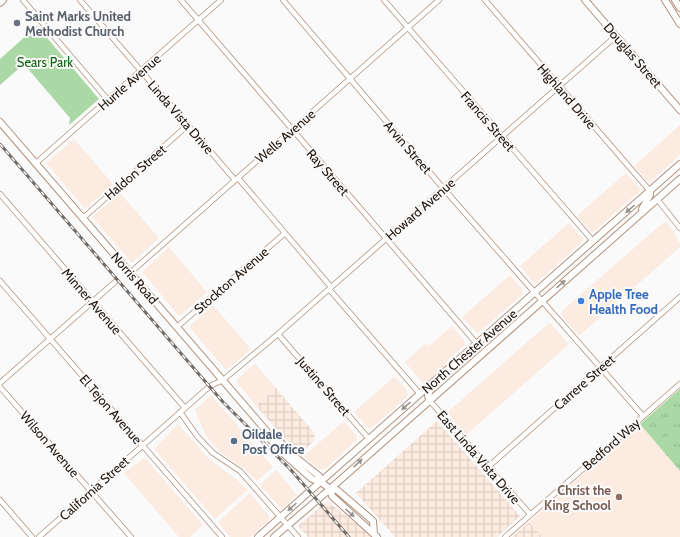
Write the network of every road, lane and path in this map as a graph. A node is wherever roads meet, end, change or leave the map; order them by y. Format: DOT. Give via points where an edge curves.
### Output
graph roads {
  1 [pos="4,0"];
  2 [pos="22,0"];
  3 [pos="80,0"];
  4 [pos="181,0"];
  5 [pos="221,0"];
  6 [pos="283,0"];
  7 [pos="384,0"];
  8 [pos="439,0"];
  9 [pos="485,0"];
  10 [pos="585,0"];
  11 [pos="665,0"];
  12 [pos="0,3"];
  13 [pos="677,4"];
  14 [pos="670,7"];
  15 [pos="198,20"];
  16 [pos="680,24"];
  17 [pos="408,28"];
  18 [pos="616,36"];
  19 [pos="141,71"];
  20 [pos="350,79"];
  21 [pos="559,86"];
  22 [pos="108,100"];
  23 [pos="680,110"];
  24 [pos="0,122"];
  25 [pos="188,126"];
  26 [pos="292,130"];
  27 [pos="502,137"];
  28 [pos="36,164"];
  29 [pos="680,164"];
  30 [pos="236,179"];
  31 [pos="680,179"];
  32 [pos="443,188"];
  33 [pos="650,191"];
  34 [pos="0,194"];
  35 [pos="657,199"];
  36 [pos="640,214"];
  37 [pos="83,218"];
  38 [pos="680,228"];
  39 [pos="285,233"];
  40 [pos="385,239"];
  41 [pos="593,242"];
  42 [pos="130,273"];
  43 [pos="0,281"];
  44 [pos="115,282"];
  45 [pos="330,288"];
  46 [pos="535,293"];
  47 [pos="680,297"];
  48 [pos="542,301"];
  49 [pos="93,302"];
  50 [pos="177,327"];
  51 [pos="278,334"];
  52 [pos="50,339"];
  53 [pos="477,344"];
  54 [pos="600,367"];
  55 [pos="223,380"];
  56 [pos="436,380"];
  57 [pos="0,383"];
  58 [pos="680,384"];
  59 [pos="0,387"];
  60 [pos="420,394"];
  61 [pos="429,400"];
  62 [pos="185,408"];
  63 [pos="180,412"];
  64 [pos="643,416"];
  65 [pos="369,439"];
  66 [pos="142,446"];
  67 [pos="488,466"];
  68 [pos="321,482"];
  69 [pos="330,489"];
  70 [pos="91,491"];
  71 [pos="0,500"];
  72 [pos="530,514"];
  73 [pos="280,517"];
  74 [pos="288,525"];
  75 [pos="375,535"];
  76 [pos="32,537"];
  77 [pos="39,537"];
  78 [pos="131,537"];
  79 [pos="222,537"];
  80 [pos="258,537"];
  81 [pos="274,537"];
  82 [pos="298,537"];
  83 [pos="505,537"];
  1 -- 12 [label="main road"];
  2 -- 22 [label="street"];
  3 -- 19 [label="street, Linda Vista Drive"];
  4 -- 15 [label="street, Ray Street"];
  5 -- 15 [label="street, Hurrle Avenue"];
  6 -- 20 [label="street, Arvin Street"];
  7 -- 17 [label="street, Francis Street"];
  8 -- 17 [label="street, Wells Avenue"];
  9 -- 21 [label="street, Highland Drive"];
  10 -- 18 [label="main road, Douglas Street"];
  11 -- 14 [label="main road"];
  13 -- 14 [label="main road"];
  14 -- 16 [label="main road"];
  15 -- 19 [label="street, Hurrle Avenue"];
  15 -- 26 [label="street, Ray Street"];
  17 -- 20 [label="street, Wells Avenue"];
  17 -- 27 [label="street, Francis Street"];
  18 -- 21 [label="street, Howard Avenue"];
  18 -- 23 [label="main road, Douglas Street"];
  19 -- 22 [label="street, Hurrle Avenue"];
  19 -- 25 [label="street, Linda Vista Drive"];
  20 -- 26 [label="street, Wells Avenue"];
  20 -- 32 [label="street, Arvin Street"];
  21 -- 27 [label="street, Howard Avenue"];
  21 -- 33 [label="street, Highland Drive"];
  22 -- 28 [label="street, Hurrle Avenue"];
  24 -- 28 [label="main road, Norris Road"];
  25 -- 30 [label="street, Linda Vista Drive"];
  25 -- 37 [label="street, Haldon Street"];
  26 -- 30 [label="street, Wells Avenue"];
  26 -- 40 [label="street, Ray Street"];
  27 -- 32 [label="street, Howard Avenue"];
  27 -- 41 [label="street, Francis Street"];
  28 -- 37 [label="main road, Norris Road"];
  29 -- 33 [label="main road, North Chester Avenue"];
  30 -- 39 [label="street, Linda Vista Drive"];
  30 -- 42 [label="street, Wells Avenue"];
  31 -- 35 [label="main road, North Chester Avenue"];
  32 -- 40 [label="street, Howard Avenue"];
  32 -- 46 [label="street, Arvin Street"];
  33 -- 36 [label="main road"];
  33 -- 41 [label="main road, North Chester Avenue, one-way"];
  34 -- 49 [label="street, Minner Avenue"];
  35 -- 36 [label="main road, North Chester Avenue"];
  35 -- 38 [label="street"];
  48 -- 36 [label="main road, North Chester Avenue, one-way"];
  37 -- 42 [label="main road, Norris Road"];
  39 -- 45 [label="street, Linda Vista Drive"];
  39 -- 50 [label="street, Stockton Avenue"];
  40 -- 45 [label="street, Howard Avenue"];
  40 -- 53 [label="street, Ray Street"];
  41 -- 46 [label="main road, North Chester Avenue"];
  42 -- 50 [label="main road, Norris Road"];
  43 -- 52 [label="street, El Tejon Avenue"];
  44 -- 49 [label="street"];
  45 -- 51 [label="street, Howard Avenue"];
  45 -- 60 [label="street, Linda Vista Drive"];
  46 -- 48 [label="street, Arvin Street"];
  46 -- 53 [label="main road, North Chester Avenue"];
  47 -- 54 [label="street, Carrere Street"];
  48 -- 54 [label="street, Arvin Street"];
  48 -- 61 [label="main road, North Chester Avenue"];
  49 -- 52 [label="street"];
  49 -- 62 [label="street, Minner Avenue"];
  50 -- 55 [label="main road, Norris Road"];
  51 -- 55 [label="street, Howard Avenue"];
  51 -- 65 [label="street, Justine Street"];
  52 -- 57 [label="street"];
  52 -- 66 [label="street, El Tejon Avenue"];
  53 -- 56 [label="main road, North Chester Avenue"];
  54 -- 64 [label="street, Arvin Street"];
  54 -- 67 [label="street, Carrere Street"];
  55 -- 62 [label="street, California Street" via="210,386"];
  55 -- 68 [label="main road, Norris Road" via="286,456 312,479"];
  56 -- 60 [label="main road, North Chester Avenue"];
  56 -- 61 [label="main road" via="428,395"];
  58 -- 64 [label="street, Bedford Way"];
  59 -- 70 [label="street, Wilson Avenue"];
  60 -- 65 [label="main road, North Chester Avenue, one-way"];
  61 -- 67 [label="street, East Linda Vista Drive"];
  69 -- 61 [label="main road, North Chester Avenue, one-way"];
  62 -- 63 [label="street, California Street"];
  63 -- 66 [label="street, California Street"];
  63 -- 73 [label="street" via="213,453 240,471"];
  64 -- 72 [label="street, Bedford Way"];
  65 -- 68 [label="main road, North Chester Avenue"];
  66 -- 70 [label="street, California Street"];
  66 -- 79 [label="street, El Tejon Avenue"];
  67 -- 72 [label="street, East Linda Vista Drive"];
  68 -- 69 [label="main road, Norris Road"];
  68 -- 73 [label="main road, North Chester Avenue, one-way"];
  69 -- 74 [label="main road, North Chester Avenue"];
  69 -- 75 [label="main road, Norris Road" via="332,496"];
  70 -- 77 [label="street, California Street"];
  70 -- 78 [label="street, Wilson Avenue"];
  71 -- 76 [label="street"];
  72 -- 83 [label="street, Bedford Way"];
  73 -- 74 [label="street"];
  73 -- 80 [label="main road, North Chester Avenue"];
  74 -- 81 [label="main road, North Chester Avenue"];
  74 -- 82 [label="street"];
}
